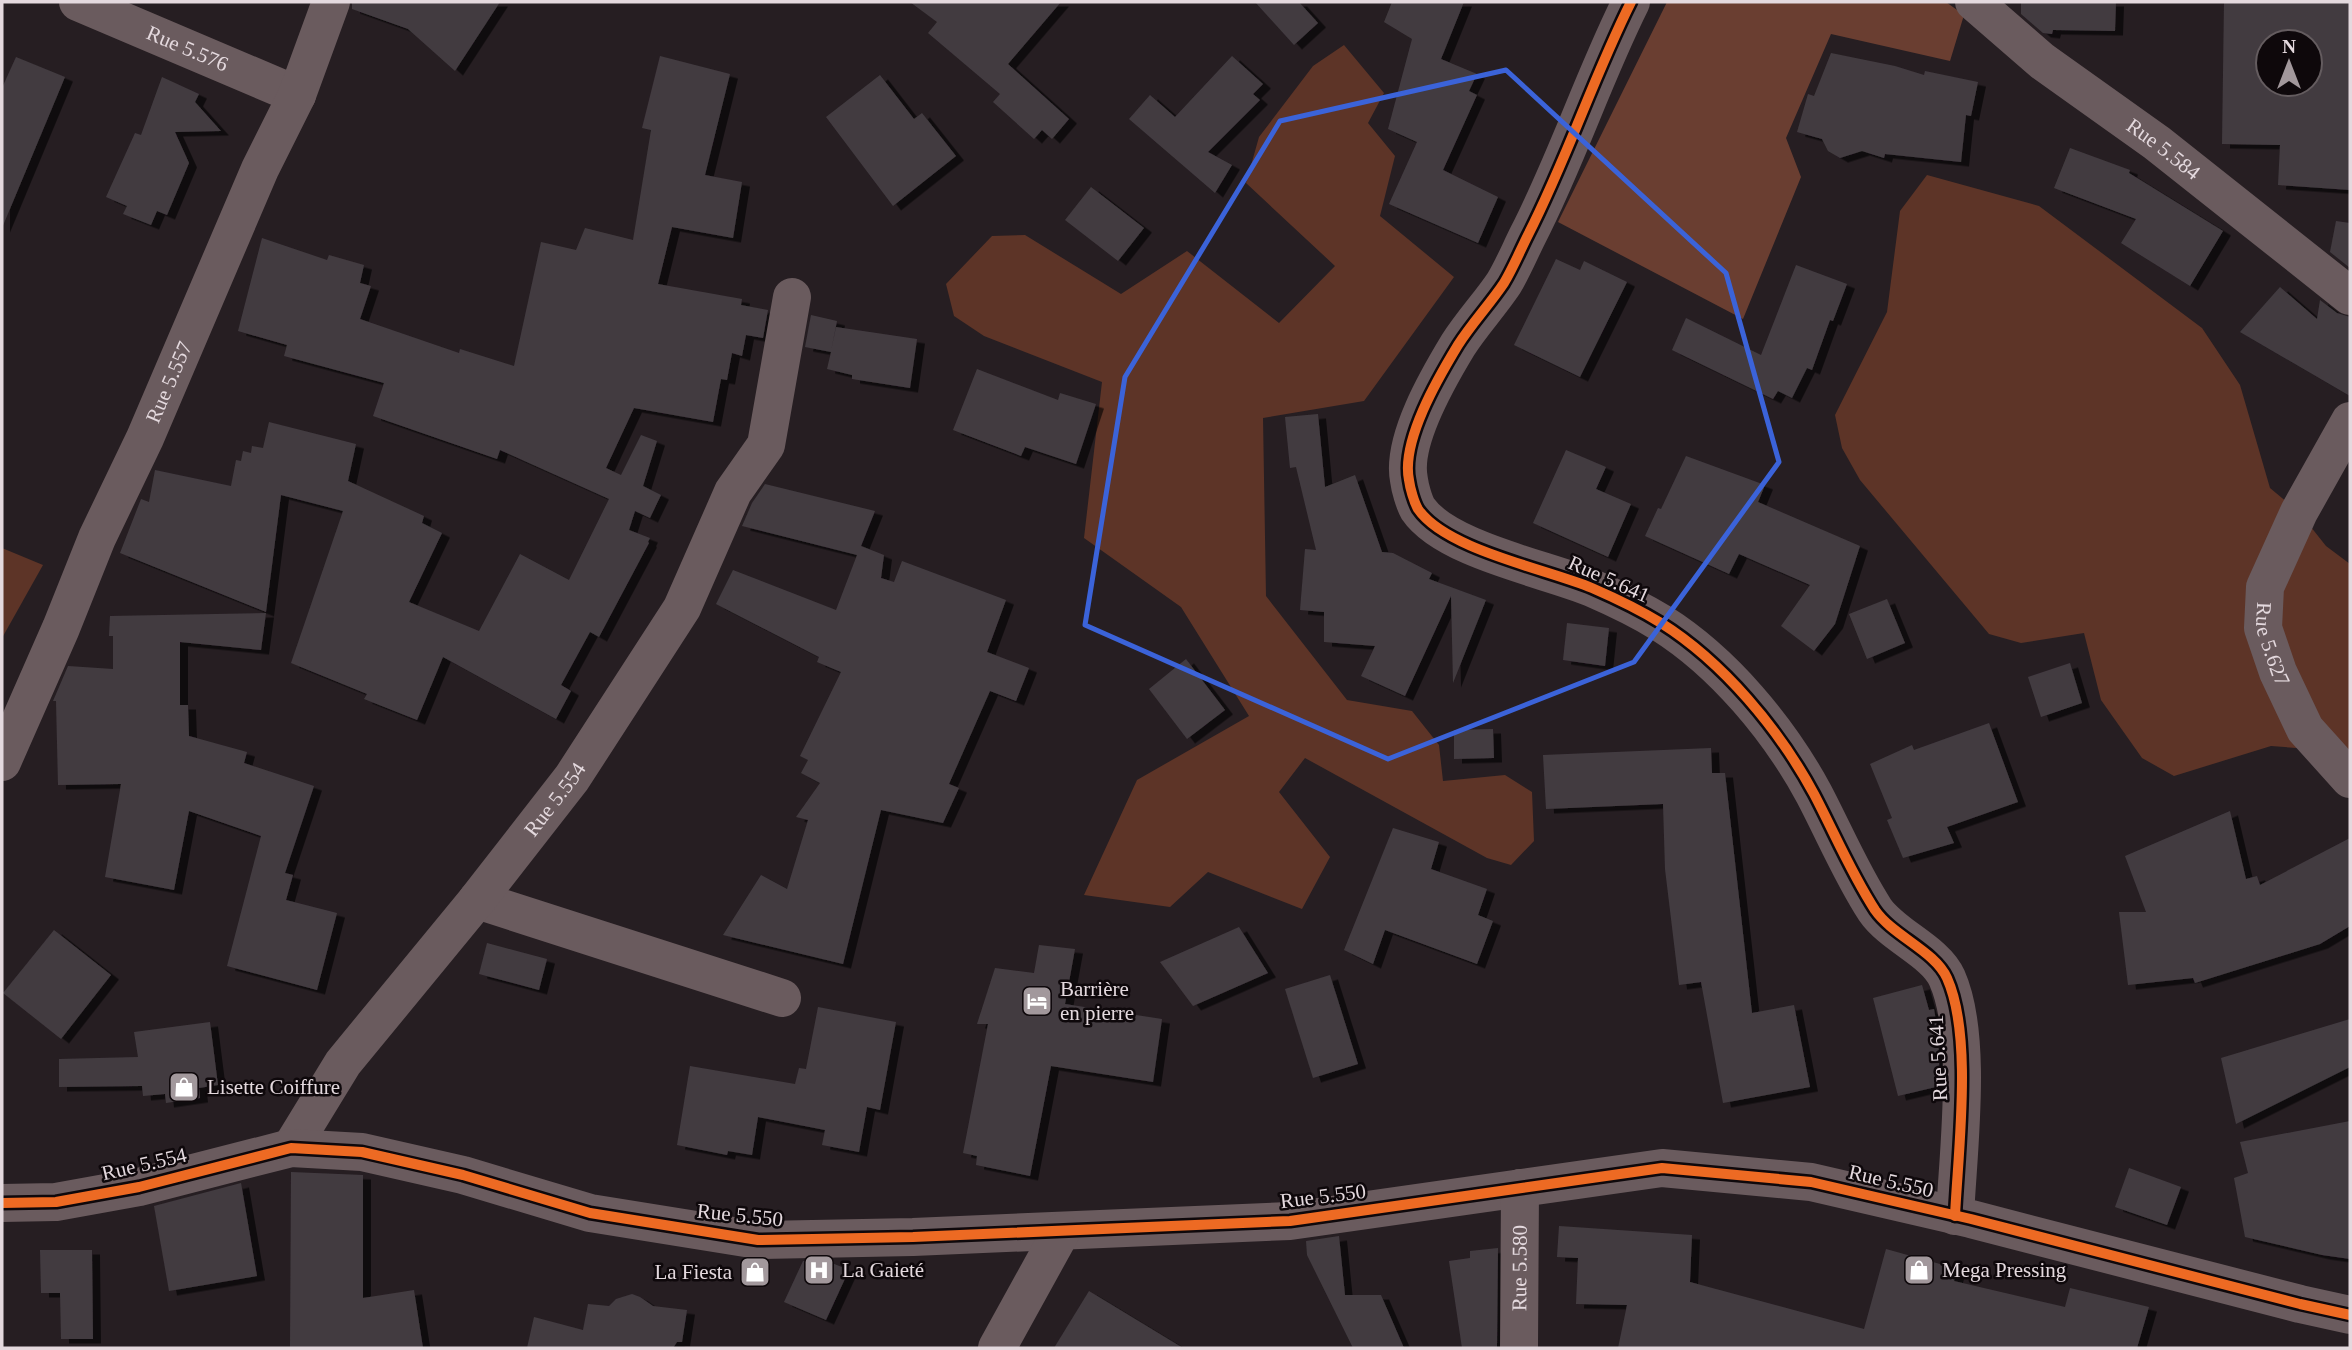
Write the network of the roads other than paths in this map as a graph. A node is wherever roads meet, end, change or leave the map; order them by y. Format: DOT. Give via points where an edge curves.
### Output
graph roads {
  1 [pos="78,2"];
  2 [pos="331,2"];
  3 [pos="1631,2"];
  4 [pos="1974,2"];
  5 [pos="150,16"];
  6 [pos="297,95"];
  7 [pos="2350,296"];
  8 [pos="792,297"];
  9 [pos="2350,421"];
  10 [pos="2,762"];
  11 [pos="2350,779"];
  12 [pos="477,900"];
  13 [pos="782,998"];
  14 [pos="291,1148"];
  15 [pos="1520,1188"];
  16 [pos="2,1203"];
  17 [pos="1955,1216"];
  18 [pos="1062,1232"];
  19 [pos="2350,1315"];
  20 [pos="997,1348"];
  21 [pos="1519,1348"];
  1 -- 5 [label="street, Rue 5.576"];
  2 -- 6 [label="street, Rue 5.557"];
  3 -- 17 [label="street, Rue 5.641" via="1550,191 1505,281 1459,344 1428,401 1409,444 1408,478 1418,509 1440,530 1494,555 1591,587 1661,623 1706,656 1744,693 1812,790 1877,913 1933,959 1947,977 1961,1043"];
  4 -- 7 [label="street, Rue 5.584" via="2042,61 2157,143"];
  5 -- 6 [label="street, Rue 5.576"];
  6 -- 10 [label="street, Rue 5.557" via="260,169"];
  8 -- 12 [label="street, Rue 5.554" via="766,445 733,492 682,608 572,778"];
  9 -- 11 [label="street, Rue 5.627" via="2299,512 2265,587 2263,628 2277,672 2305,729"];
  12 -- 13 [label="street"];
  12 -- 14 [label="street, Rue 5.554" via="343,1063"];
  14 -- 16 [label="street, Rue 5.554" via="139,1187 56,1202"];
  14 -- 18 [label="street, Rue 5.550" via="362,1152 463,1175 590,1213 758,1240"];
  15 -- 17 [label="street, Rue 5.550" via="1662,1168 1811,1182"];
  15 -- 18 [label="street, Rue 5.550" via="1290,1221"];
  15 -- 21 [label="street, Rue 5.580"];
  17 -- 19 [label="street, Rue 5.550"];
  18 -- 20 [label="street"];
}
